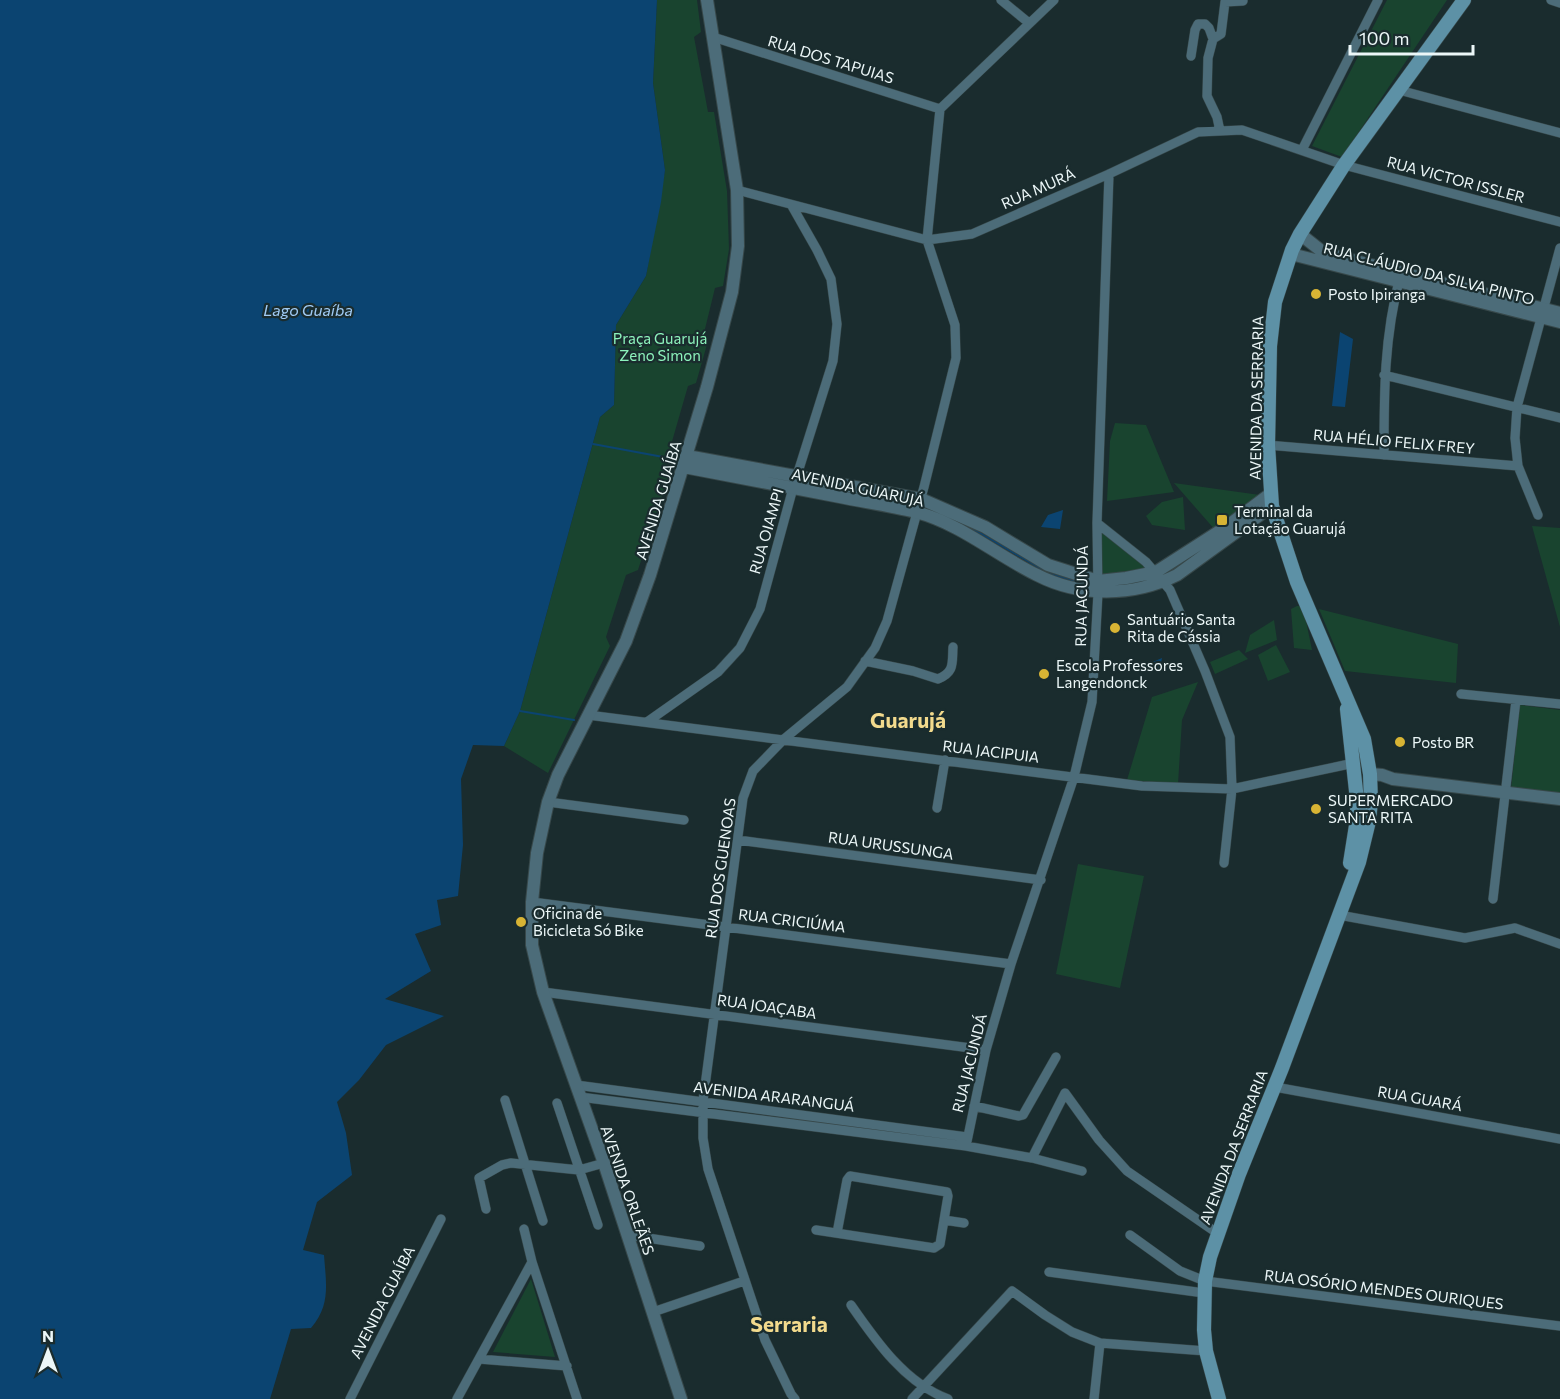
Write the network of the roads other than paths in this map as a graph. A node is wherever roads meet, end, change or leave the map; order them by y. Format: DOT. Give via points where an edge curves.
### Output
graph roads {
  1 [pos="706,0"];
  2 [pos="1001,0"];
  3 [pos="1054,0"];
  4 [pos="1378,0"];
  5 [pos="1464,0"];
  6 [pos="1551,0"];
  7 [pos="1243,1"];
  8 [pos="1560,3"];
  9 [pos="1029,23"];
  10 [pos="713,38"];
  11 [pos="1213,39"];
  12 [pos="1191,56"];
  13 [pos="1399,90"];
  14 [pos="940,109"];
  15 [pos="1220,131"];
  16 [pos="1560,133"];
  17 [pos="1302,150"];
  18 [pos="1344,165"];
  19 [pos="1109,174"];
  20 [pos="737,190"];
  21 [pos="792,206"];
  22 [pos="1560,222"];
  23 [pos="1300,234"];
  24 [pos="927,240"];
  25 [pos="1560,248"];
  26 [pos="1291,254"];
  27 [pos="1400,276"];
  28 [pos="1541,313"];
  29 [pos="1560,313"];
  30 [pos="1560,322"];
  31 [pos="1384,375"];
  32 [pos="1517,407"];
  33 [pos="1560,418"];
  34 [pos="1268,445"];
  35 [pos="1384,455"];
  36 [pos="686,461"];
  37 [pos="1518,466"];
  38 [pos="796,482"];
  39 [pos="921,499"];
  40 [pos="1271,500"];
  41 [pos="918,512"];
  42 [pos="1538,515"];
  43 [pos="1097,523"];
  44 [pos="1159,577"];
  45 [pos="1098,586"];
  46 [pos="953,647"];
  47 [pos="865,661"];
  48 [pos="1461,694"];
  49 [pos="1516,700"];
  50 [pos="1560,704"];
  51 [pos="588,715"];
  52 [pos="646,722"];
  53 [pos="784,739"];
  54 [pos="1357,741"];
  55 [pos="945,760"];
  56 [pos="1354,763"];
  57 [pos="1074,777"];
  58 [pos="1366,778"];
  59 [pos="1232,789"];
  60 [pos="1505,792"];
  61 [pos="1560,799"];
  62 [pos="548,802"];
  63 [pos="937,808"];
  64 [pos="684,820"];
  65 [pos="738,840"];
  66 [pos="1224,863"];
  67 [pos="1041,880"];
  68 [pos="1493,899"];
  69 [pos="532,902"];
  70 [pos="1339,915"];
  71 [pos="727,927"];
  72 [pos="1560,944"];
  73 [pos="1011,964"];
  74 [pos="543,992"];
  75 [pos="715,1015"];
  76 [pos="986,1050"];
  77 [pos="1056,1057"];
  78 [pos="1275,1087"];
  79 [pos="578,1091"];
  80 [pos="505,1100"];
  81 [pos="556,1103"];
  82 [pos="703,1106"];
  83 [pos="974,1106"];
  84 [pos="1560,1139"];
  85 [pos="967,1141"];
  86 [pos="1032,1158"];
  87 [pos="525,1163"];
  88 [pos="604,1163"];
  89 [pos="579,1170"];
  90 [pos="1082,1171"];
  91 [pos="486,1209"];
  92 [pos="441,1219"];
  93 [pos="944,1220"];
  94 [pos="543,1221"];
  95 [pos="964,1223"];
  96 [pos="598,1225"];
  97 [pos="524,1229"];
  98 [pos="816,1230"];
  99 [pos="837,1233"];
  100 [pos="1217,1233"];
  101 [pos="628,1235"];
  102 [pos="1130,1235"];
  103 [pos="700,1246"];
  104 [pos="532,1262"];
  105 [pos="1049,1272"];
  106 [pos="744,1281"];
  107 [pos="1204,1287"];
  108 [pos="851,1305"];
  109 [pos="653,1312"];
  110 [pos="1560,1326"];
  111 [pos="1100,1343"];
  112 [pos="1206,1351"];
  113 [pos="479,1359"];
  114 [pos="567,1366"];
  115 [pos="923,1387"];
  116 [pos="350,1399"];
  117 [pos="457,1399"];
  118 [pos="577,1399"];
  119 [pos="681,1399"];
  120 [pos="795,1399"];
  121 [pos="912,1399"];
  122 [pos="948,1399"];
  123 [pos="1094,1399"];
  124 [pos="1219,1399"];
  1 -- 10 [label="street, AVENIDA GUAÍBA"];
  2 -- 9 [label="street"];
  3 -- 9 [label="street"];
  4 -- 17 [label="street"];
  5 -- 13 [label="main road, AVENIDA DA SERRARIA"];
  6 -- 8 [label="street"];
  7 -- 11 [label="street" via="1225,2 1221,34"];
  9 -- 14 [label="street"];
  10 -- 14 [label="street, RUA DOS TAPUIAS"];
  10 -- 20 [label="street, AVENIDA GUAÍBA"];
  11 -- 12 [label="street" via="1209,28 1198,24"];
  11 -- 15 [label="street" via="1207,96"];
  13 -- 16 [label="street"];
  13 -- 18 [label="main road, AVENIDA DA SERRARIA"];
  14 -- 24 [label="street, RUA DOS GUENOAS"];
  15 -- 17 [label="street, RUA MURÁ" via="1242,130"];
  15 -- 19 [label="street, RUA MURÁ" via="1198,132"];
  17 -- 18 [label="street, RUA MURÁ"];
  18 -- 22 [label="street, RUA VICTOR ISSLER"];
  18 -- 23 [label="main road, AVENIDA DA SERRARIA"];
  19 -- 24 [label="street, RUA MURÁ" via="972,234"];
  19 -- 43 [label="street, RUA JACUNDÁ"];
  20 -- 21 [label="street, RUA MURÁ"];
  20 -- 36 [label="street, AVENIDA GUAÍBA" via="738,246 732,292"];
  21 -- 24 [label="street, RUA MURÁ"];
  21 -- 38 [label="street, RUA OIAMPI" via="831,279 837,324 833,361"];
  23 -- 26 [label="main road, AVENIDA DA SERRARIA"];
  23 -- 27 [label="street, RUA CLÁUDIO DA SILVA PINTO" via="1324,253"];
  24 -- 39 [label="street, RUA DOS GUENOAS" via="957,341"];
  25 -- 28 [label="street"];
  26 -- 27 [label="street, RUA CLÁUDIO DA SILVA PINTO"];
  26 -- 34 [label="main road, AVENIDA DA SERRARIA" via="1275,302"];
  27 -- 28 [label="street, RUA CLÁUDIO DA SILVA PINTO"];
  27 -- 31 [label="street" via="1388,331"];
  28 -- 29 [label="street, RUA CLÁUDIO DA SILVA PINTO"];
  28 -- 30 [label="street, RUA CLÁUDIO DA SILVA PINTO"];
  28 -- 32 [label="street"];
  31 -- 32 [label="street"];
  31 -- 35 [label="street"];
  32 -- 33 [label="street"];
  32 -- 37 [label="street"];
  34 -- 35 [label="street, RUA HÉLIO FELIX FREY"];
  34 -- 40 [label="main road, AVENIDA DA SERRARIA"];
  35 -- 37 [label="street, RUA HÉLIO FELIX FREY"];
  36 -- 38 [label="street, AVENIDA GUARUJÁ"];
  36 -- 51 [label="street, AVENIDA GUAÍBA" via="626,641"];
  37 -- 42 [label="street"];
  38 -- 39 [label="street, AVENIDA GUARUJÁ"];
  38 -- 41 [label="street, AVENIDA GUARUJÁ"];
  38 -- 52 [label="street, RUA OIAMPI" via="760,609 740,648 718,672"];
  39 -- 41 [label="street, RUA DOS GUENOAS"];
  39 -- 45 [label="street, AVENIDA GUARUJÁ" via="985,527 1048,565"];
  40 -- 44 [label="street, AVENIDA GUARUJÁ" via="1226,527"];
  40 -- 54 [label="main road, AVENIDA DA SERRARIA" via="1297,582 1345,695"];
  41 -- 45 [label="street, AVENIDA GUARUJÁ" via="974,536 1044,578"];
  41 -- 47 [label="street, RUA DOS GUENOAS" via="887,621"];
  43 -- 44 [label="street"];
  43 -- 45 [label="street, RUA JACUNDÁ"];
  44 -- 45 [label="street, AVENIDA GUARUJÁ" via="1126,578"];
  44 -- 59 [label="street" via="1170,591 1230,737"];
  45 -- 57 [label="street, RUA JACUNDÁ" via="1092,702"];
  46 -- 47 [label="street" via="951,668 938,679"];
  47 -- 53 [label="street, RUA DOS GUENOAS" via="847,687"];
  48 -- 49 [label="street"];
  49 -- 50 [label="street"];
  49 -- 60 [label="street"];
  51 -- 52 [label="street, RUA JACIPUIA"];
  51 -- 62 [label="street, AVENIDA GUAÍBA"];
  52 -- 53 [label="street, RUA JACIPUIA"];
  53 -- 55 [label="street, RUA JACIPUIA"];
  53 -- 65 [label="street, RUA DOS GUENOAS" via="753,771 743,798"];
  54 -- 56 [label="main road, AVENIDA DA SERRARIA"];
  54 -- 58 [label="main road, AVENIDA DA SERRARIA"];
  55 -- 57 [label="street, RUA JACIPUIA"];
  55 -- 63 [label="street"];
  56 -- 58 [label="main road, AVENIDA DA SERRARIA"];
  56 -- 59 [label="street, RUA JACIPUIA"];
  57 -- 59 [label="street, RUA JACIPUIA" via="1142,786"];
  57 -- 67 [label="street, RUA JACUNDÁ"];
  58 -- 60 [label="street"];
  58 -- 70 [label="main road, AVENIDA DA SERRARIA"];
  59 -- 66 [label="street"];
  60 -- 61 [label="street"];
  60 -- 68 [label="street"];
  62 -- 64 [label="street"];
  62 -- 69 [label="street, AVENIDA GUAÍBA"];
  65 -- 67 [label="street, RUA URUSSUNGA"];
  65 -- 71 [label="street, RUA DOS GUENOAS"];
  67 -- 73 [label="street, RUA JACUNDÁ"];
  69 -- 71 [label="street, RUA CRICIÚMA"];
  69 -- 74 [label="street, AVENIDA GUAÍBA" via="532,945"];
  70 -- 72 [label="street" via="1465,938 1515,928"];
  70 -- 78 [label="main road, AVENIDA DA SERRARIA"];
  71 -- 73 [label="street, RUA CRICIÚMA"];
  71 -- 75 [label="street, RUA DOS GUENOAS"];
  73 -- 76 [label="street, RUA JACUNDÁ"];
  74 -- 75 [label="street, RUA JOAÇABA"];
  74 -- 79 [label="street, AVENIDA ORLEÃES"];
  75 -- 76 [label="street, RUA JOAÇABA"];
  75 -- 82 [label="street, RUA DOS GUENOAS"];
  76 -- 83 [label="street, RUA JACUNDÁ"];
  77 -- 83 [label="street" via="1023,1115"];
  78 -- 84 [label="street, RUA GUARÁ"];
  78 -- 100 [label="main road, AVENIDA DA SERRARIA"];
  79 -- 82 [label="street, AVENIDA ARARANGUÁ"];
  79 -- 88 [label="street, AVENIDA ORLEÃES"];
  80 -- 87 [label="street"];
  81 -- 89 [label="street"];
  82 -- 85 [label="street, AVENIDA ARARANGUÁ"];
  82 -- 106 [label="street, RUA DOS GUENOAS" via="708,1169"];
  83 -- 85 [label="street, RUA JACUNDÁ"];
  85 -- 86 [label="street, AVENIDA ARARANGUÁ"];
  86 -- 90 [label="street, AVENIDA ARARANGUÁ"];
  86 -- 100 [label="street" via="1065,1093 1127,1171"];
  87 -- 89 [label="street"];
  87 -- 91 [label="street" via="502,1164 481,1176 479,1183"];
  87 -- 94 [label="street"];
  88 -- 89 [label="street"];
  88 -- 101 [label="street, AVENIDA ORLEÃES"];
  89 -- 96 [label="street"];
  92 -- 116 [label="street, AVENIDA GUAÍBA"];
  93 -- 95 [label="street"];
  93 -- 99 [label="street" via="940,1245 934,1248"];
  93 -- 99 [label="street" via="946,1192 850,1176"];
  97 -- 104 [label="street"];
  98 -- 99 [label="street"];
  100 -- 107 [label="main road, AVENIDA DA SERRARIA"];
  101 -- 103 [label="street"];
  101 -- 109 [label="street, AVENIDA ORLEÃES"];
  102 -- 107 [label="street"];
  104 -- 113 [label="street"];
  104 -- 114 [label="street"];
  105 -- 107 [label="street, RUA OSÓRIO MENDES OURIQUES"];
  106 -- 109 [label="street"];
  106 -- 120 [label="street, RUA DOS GUENOAS" via="765,1340"];
  107 -- 110 [label="street, RUA OSÓRIO MENDES OURIQUES"];
  107 -- 112 [label="main road, AVENIDA DA SERRARIA"];
  108 -- 115 [label="street" via="902,1369"];
  109 -- 119 [label="street, AVENIDA ORLEÃES"];
  111 -- 112 [label="street"];
  111 -- 115 [label="street" via="1072,1332 1012,1291"];
  111 -- 123 [label="street"];
  112 -- 124 [label="main road, AVENIDA DA SERRARIA"];
  113 -- 114 [label="street"];
  113 -- 117 [label="street"];
  114 -- 118 [label="street"];
  115 -- 121 [label="street"];
  115 -- 122 [label="street"];
}
